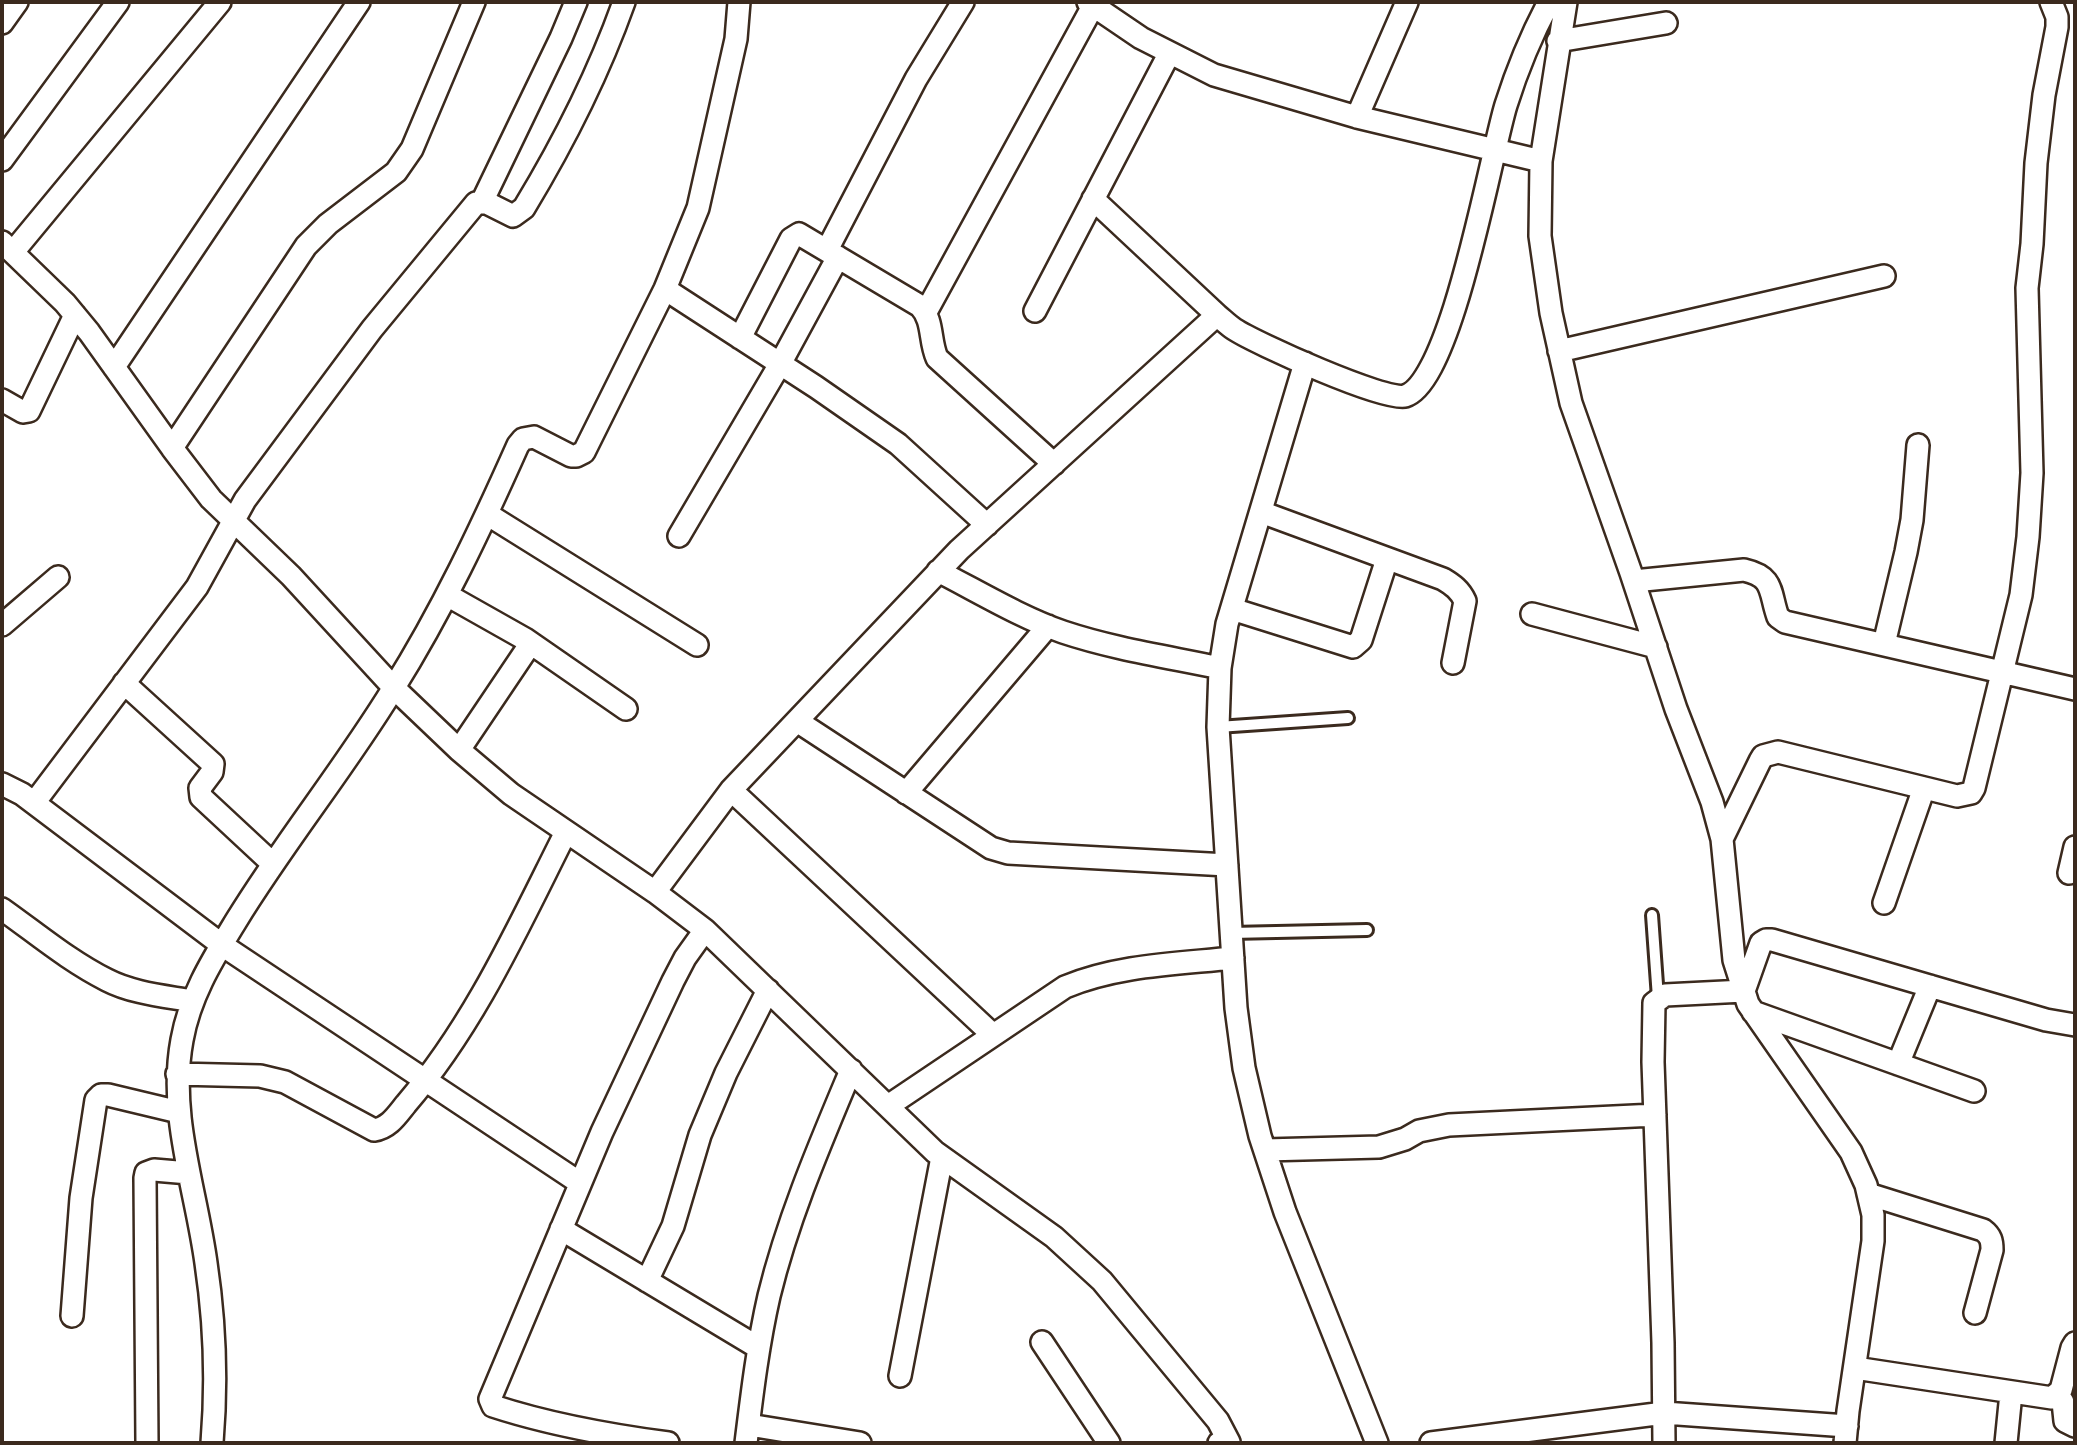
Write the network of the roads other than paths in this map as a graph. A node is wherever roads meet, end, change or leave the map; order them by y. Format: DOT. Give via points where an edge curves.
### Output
graph roads {
  1 [pos="17,2"];
  2 [pos="118,2"];
  3 [pos="220,2"];
  4 [pos="359,2"];
  5 [pos="474,2"];
  6 [pos="576,2"];
  7 [pos="624,2"];
  8 [pos="739,2"];
  9 [pos="962,2"];
  10 [pos="1407,2"];
  11 [pos="1549,2"];
  12 [pos="1567,2"];
  13 [pos="2051,2"];
  14 [pos="1090,4"];
  15 [pos="2,23"];
  16 [pos="1666,23"];
  17 [pos="1559,41"];
  18 [pos="1169,54"];
  19 [pos="1357,117"];
  20 [pos="1496,150"];
  21 [pos="2,160"];
  22 [pos="1541,161"];
  23 [pos="1093,199"];
  24 [pos="482,202"];
  25 [pos="7,247"];
  26 [pos="832,253"];
  27 [pos="1884,276"];
  28 [pos="666,289"];
  29 [pos="1035,311"];
  30 [pos="926,312"];
  31 [pos="75,315"];
  32 [pos="1217,315"];
  33 [pos="740,338"];
  34 [pos="1559,351"];
  35 [pos="1305,363"];
  36 [pos="780,364"];
  37 [pos="114,367"];
  38 [pos="2,400"];
  39 [pos="1918,445"];
  40 [pos="172,448"];
  41 [pos="1054,464"];
  42 [pos="1261,512"];
  43 [pos="487,514"];
  44 [pos="232,521"];
  45 [pos="987,525"];
  46 [pos="679,536"];
  47 [pos="1387,559"];
  48 [pos="939,571"];
  49 [pos="58,577"];
  50 [pos="1634,580"];
  51 [pos="447,595"];
  52 [pos="1232,608"];
  53 [pos="1532,614"];
  54 [pos="2,625"];
  55 [pos="1048,626"];
  56 [pos="531,643"];
  57 [pos="1884,645"];
  58 [pos="697,646"];
  59 [pos="1656,648"];
  60 [pos="1453,663"];
  61 [pos="1220,668"];
  62 [pos="2004,672"];
  63 [pos="124,684"];
  64 [pos="394,688"];
  65 [pos="2075,689"];
  66 [pos="626,709"];
  67 [pos="1348,718"];
  68 [pos="797,721"];
  69 [pos="1218,727"];
  70 [pos="459,750"];
  71 [pos="2,783"];
  72 [pos="1924,788"];
  73 [pos="732,790"];
  74 [pos="906,793"];
  75 [pos="33,803"];
  76 [pos="566,832"];
  77 [pos="1722,839"];
  78 [pos="2075,847"];
  79 [pos="273,864"];
  80 [pos="1227,865"];
  81 [pos="2069,873"];
  82 [pos="655,892"];
  83 [pos="1884,903"];
  84 [pos="2,909"];
  85 [pos="1652,915"];
  86 [pos="705,930"];
  87 [pos="1367,930"];
  88 [pos="1231,933"];
  89 [pos="222,945"];
  90 [pos="1233,958"];
  91 [pos="1930,986"];
  92 [pos="768,990"];
  93 [pos="1744,991"];
  94 [pos="1658,998"];
  95 [pos="192,1001"];
  96 [pos="1753,1012"];
  97 [pos="2075,1025"];
  98 [pos="993,1035"];
  99 [pos="1898,1064"];
  100 [pos="851,1070"];
  101 [pos="177,1074"];
  102 [pos="426,1081"];
  103 [pos="1974,1091"];
  104 [pos="888,1106"];
  105 [pos="179,1112"];
  106 [pos="1655,1115"];
  107 [pos="1265,1150"];
  108 [pos="942,1157"];
  109 [pos="189,1173"];
  110 [pos="580,1183"];
  111 [pos="1868,1194"];
  112 [pos="561,1229"];
  113 [pos="647,1281"];
  114 [pos="1975,1313"];
  115 [pos="72,1316"];
  116 [pos="1042,1342"];
  117 [pos="2075,1343"];
  118 [pos="759,1348"];
  119 [pos="1855,1368"];
  120 [pos="900,1376"];
  121 [pos="2011,1393"];
  122 [pos="2058,1395"];
  123 [pos="1664,1413"];
  124 [pos="2075,1426"];
  125 [pos="747,1434"];
  126 [pos="1846,1435"];
  127 [pos="147,1443"];
  128 [pos="212,1443"];
  129 [pos="668,1443"];
  130 [pos="860,1443"];
  131 [pos="1109,1443"];
  132 [pos="1219,1443"];
  133 [pos="1377,1443"];
  134 [pos="1431,1443"];
  135 [pos="1664,1443"];
  136 [pos="2006,1443"];
  1 -- 15 [label="street"];
  2 -- 21 [label="street"];
  3 -- 25 [label="street"];
  4 -- 37 [label="street"];
  5 -- 40 [label="street" via="412,149 396,172 328,223 306,247"];
  6 -- 24 [label="street"];
  7 -- 24 [label="street" via="584,101 524,208 513,216"];
  8 -- 28 [label="street" via="736,39 698,208"];
  9 -- 26 [label="street" via="916,79"];
  10 -- 19 [label="street"];
  11 -- 20 [label="street" via="1506,106"];
  12 -- 17 [label="street"];
  13 -- 62 [label="street" via="2057,27 2036,163 2027,288 2032,473 2028,537"];
  14 -- 18 [label="street"];
  14 -- 30 [label="street"];
  16 -- 17 [label="street"];
  17 -- 22 [label="street"];
  18 -- 19 [label="street" via="1214,75"];
  18 -- 23 [label="street"];
  19 -- 20 [label="street"];
  20 -- 22 [label="street"];
  20 -- 35 [label="street" via="1475,241 1431,367 1420,386 1405,396 1390,396"];
  22 -- 34 [label="street" via="1540,236"];
  23 -- 29 [label="street"];
  23 -- 32 [label="street"];
  24 -- 44 [label="street" via="470,208 372,329"];
  25 -- 31 [label="street"];
  26 -- 30 [label="street" via="912,299"];
  26 -- 33 [label="street" via="799,234 791,239"];
  26 -- 36 [label="street"];
  27 -- 34 [label="street"];
  28 -- 33 [label="street"];
  28 -- 43 [label="street" via="584,452 571,456 534,437 523,439"];
  30 -- 41 [label="street" via="937,358"];
  31 -- 37 [label="street"];
  31 -- 38 [label="street" via="29,411"];
  32 -- 35 [label="street" via="1251,339"];
  32 -- 41 [label="street"];
  33 -- 36 [label="street"];
  34 -- 50 [label="street" via="1571,403"];
  35 -- 42 [label="street"];
  36 -- 45 [label="street" via="898,444"];
  36 -- 46 [label="street"];
  37 -- 40 [label="street"];
  39 -- 57 [label="street" via="1908,541"];
  40 -- 44 [label="street"];
  41 -- 45 [label="street"];
  42 -- 47 [label="street"];
  42 -- 52 [label="street"];
  43 -- 51 [label="street"];
  43 -- 58 [label="street"];
  44 -- 63 [label="street" via="197,587"];
  44 -- 64 [label="street" via="291,576"];
  45 -- 48 [label="street"];
  47 -- 52 [label="street" via="1361,640 1353,647"];
  47 -- 60 [label="street" via="1443,579 1461,592 1464,611"];
  48 -- 55 [label="street"];
  48 -- 68 [label="street"];
  49 -- 54 [label="street"];
  50 -- 57 [label="street" via="1755,572 1769,584 1778,617 1785,622"];
  50 -- 59 [label="street"];
  51 -- 56 [label="street"];
  51 -- 64 [label="street"];
  52 -- 61 [label="street"];
  53 -- 59 [label="street"];
  55 -- 61 [label="street" via="1088,640"];
  55 -- 74 [label="street"];
  56 -- 66 [label="street"];
  56 -- 70 [label="street"];
  57 -- 62 [label="street"];
  59 -- 77 [label="street"];
  61 -- 69 [label="street"];
  62 -- 65 [label="street"];
  62 -- 72 [label="street" via="1975,788 1957,796"];
  63 -- 75 [label="street"];
  63 -- 79 [label="street" via="213,764 200,788 201,797"];
  64 -- 70 [label="street"];
  64 -- 79 [label="street"];
  67 -- 69 [label="lane"];
  68 -- 73 [label="street"];
  68 -- 74 [label="street"];
  69 -- 80 [label="street"];
  70 -- 76 [label="street" via="510,794"];
  71 -- 75 [label="street"];
  72 -- 77 [label="street" via="1769,753 1760,761"];
  72 -- 83 [label="street"];
  73 -- 82 [label="street"];
  73 -- 98 [label="street"];
  74 -- 80 [label="street" via="991,848 1008,853"];
  75 -- 89 [label="street"];
  76 -- 82 [label="street"];
  76 -- 102 [label="street" via="507,950"];
  77 -- 93 [label="street" via="1734,960"];
  78 -- 81 [label="street"];
  79 -- 89 [label="street"];
  80 -- 88 [label="street"];
  82 -- 86 [label="street"];
  84 -- 95 [label="street" via="108,981"];
  85 -- 94 [label="lane"];
  86 -- 92 [label="street"];
  86 -- 110 [label="street" via="673,981"];
  87 -- 88 [label="lane"];
  88 -- 90 [label="street"];
  89 -- 95 [label="street"];
  89 -- 102 [label="street"];
  90 -- 98 [label="street" via="1089,977 1065,986"];
  90 -- 107 [label="street" via="1244,1068"];
  91 -- 93 [label="street" via="1766,940"];
  91 -- 97 [label="street"];
  91 -- 99 [label="street"];
  92 -- 100 [label="street"];
  92 -- 113 [label="street" via="700,1135 673,1226"];
  93 -- 94 [label="street"];
  93 -- 96 [label="street"];
  94 -- 106 [label="street" via="1653,1013"];
  95 -- 101 [label="street"];
  96 -- 99 [label="street"];
  96 -- 111 [label="street" via="1850,1152"];
  98 -- 104 [label="street"];
  99 -- 103 [label="street"];
  100 -- 104 [label="street"];
  100 -- 118 [label="street" via="788,1232"];
  101 -- 102 [label="street" via="260,1076 285,1083 374,1130 388,1125"];
  101 -- 105 [label="street"];
  102 -- 110 [label="street"];
  104 -- 108 [label="street"];
  105 -- 109 [label="street"];
  105 -- 115 [label="street" via="108,1095 96,1100 77,1237"];
  106 -- 107 [label="street" via="1449,1125 1379,1147"];
  106 -- 123 [label="street"];
  107 -- 133 [label="street" via="1284,1212"];
  108 -- 120 [label="street"];
  108 -- 132 [label="street" via="1054,1237 1102,1281 1218,1421 1229,1441"];
  109 -- 127 [label="street" via="154,1170 145,1178"];
  109 -- 128 [label="street" via="215,1339"];
  110 -- 112 [label="street"];
  111 -- 114 [label="street" via="1988,1234 1992,1250"];
  111 -- 119 [label="street" via="1873,1241"];
  112 -- 113 [label="street"];
  112 -- 129 [label="street" via="491,1403 592,1433"];
  113 -- 118 [label="street"];
  116 -- 131 [label="street"];
  117 -- 122 [label="street"];
  118 -- 125 [label="street"];
  119 -- 121 [label="street"];
  119 -- 126 [label="street"];
  121 -- 122 [label="street" via="2045,1398"];
  121 -- 136 [label="street"];
  122 -- 124 [label="street" via="2065,1420"];
  123 -- 126 [label="street"];
  123 -- 134 [label="street"];
  123 -- 135 [label="street"];
  125 -- 130 [label="street"];
}
